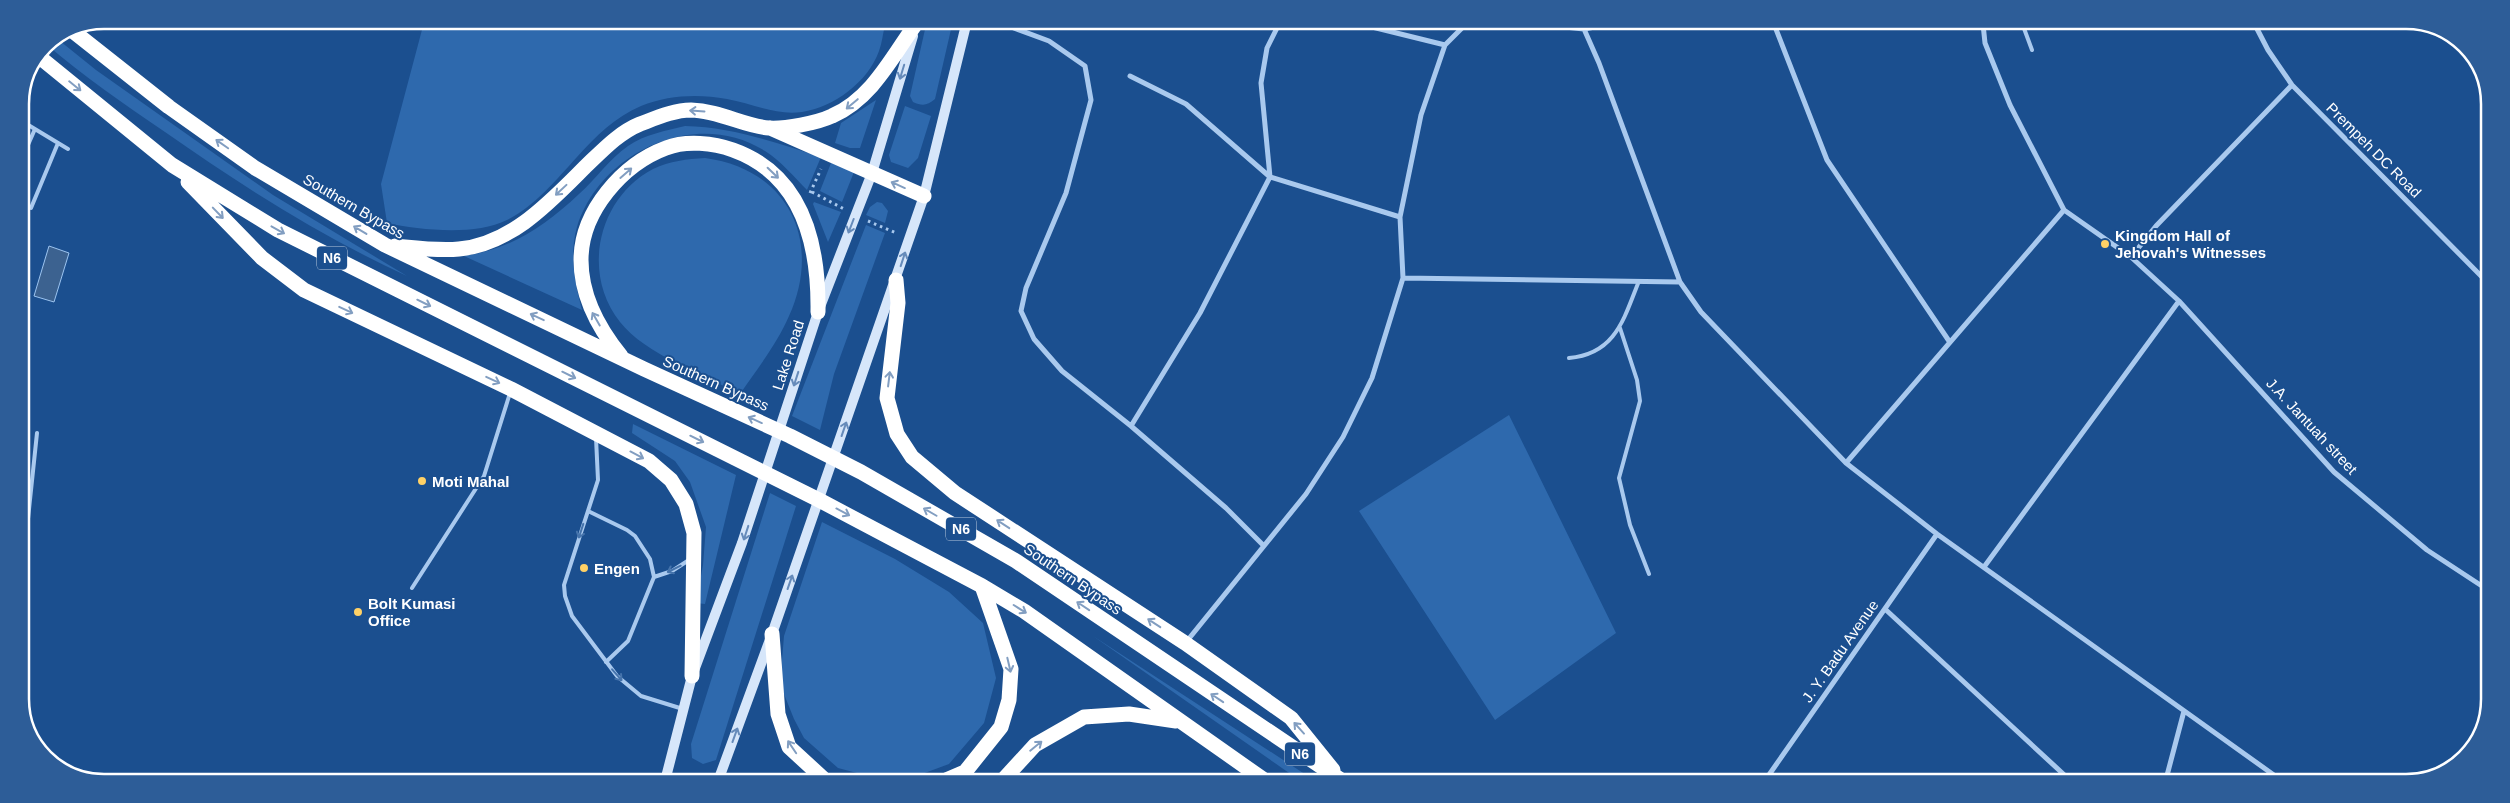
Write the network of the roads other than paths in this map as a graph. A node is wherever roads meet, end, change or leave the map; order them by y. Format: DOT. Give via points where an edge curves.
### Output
graph roads {
  1 [pos="912,29"];
  2 [pos="914,29"];
  3 [pos="965,29"];
  4 [pos="1017,29"];
  5 [pos="1276,29"];
  6 [pos="1379,29"];
  7 [pos="1461,29"];
  8 [pos="1584,29"];
  9 [pos="1776,29"];
  10 [pos="1984,29"];
  11 [pos="2024,29"];
  12 [pos="2257,29"];
  13 [pos="77,33"];
  14 [pos="1445,46"];
  15 [pos="2032,50"];
  16 [pos="43,60"];
  17 [pos="1130,76"];
  18 [pos="2292,85"];
  19 [pos="29,125"];
  20 [pos="769,128"];
  21 [pos="35,129"];
  22 [pos="29,143"];
  23 [pos="58,143"];
  24 [pos="68,150"];
  25 [pos="172,165"];
  26 [pos="872,173"];
  27 [pos="1270,177"];
  28 [pos="924,196"];
  29 [pos="32,208"];
  30 [pos="2064,210"];
  31 [pos="1400,217"];
  32 [pos="385,246"];
  33 [pos="2131,257"];
  34 [pos="2481,276"];
  35 [pos="1403,278"];
  36 [pos="896,280"];
  37 [pos="1639,281"];
  38 [pos="1680,282"];
  39 [pos="2179,301"];
  40 [pos="818,312"];
  41 [pos="1620,328"];
  42 [pos="1949,341"];
  43 [pos="1569,358"];
  44 [pos="624,359"];
  45 [pos="511,389"];
  46 [pos="1132,426"];
  47 [pos="37,433"];
  48 [pos="596,433"];
  49 [pos="1846,464"];
  50 [pos="29,509"];
  51 [pos="588,511"];
  52 [pos="1937,534"];
  53 [pos="1263,544"];
  54 [pos="693,558"];
  55 [pos="1984,567"];
  56 [pos="1649,574"];
  57 [pos="654,577"];
  58 [pos="2481,585"];
  59 [pos="982,586"];
  60 [pos="412,588"];
  61 [pos="1885,609"];
  62 [pos="772,634"];
  63 [pos="1185,643"];
  64 [pos="606,662"];
  65 [pos="692,676"];
  66 [pos="684,710"];
  67 [pos="2184,710"];
  68 [pos="1179,721"];
  69 [pos="667,774"];
  70 [pos="721,774"];
  71 [pos="818,774"];
  72 [pos="960,774"];
  73 [pos="1008,774"];
  74 [pos="1255,774"];
  75 [pos="1332,774"];
  76 [pos="1336,774"];
  77 [pos="1770,774"];
  78 [pos="2063,774"];
  79 [pos="2167,774"];
  80 [pos="2273,774"];
  1 -- 20 [label="highway, one-way" via="874,84 848,108 810,123"];
  2 -- 26 [label="main road, Lake Road, one-way"];
  3 -- 28 [label="main road"];
  4 -- 46 [label="street" via="1049,41 1085,66 1092,100 1066,193 1026,288 1021,311 1034,340 1062,371"];
  5 -- 27 [label="street" via="1267,48 1261,83"];
  6 -- 14 [label="street"];
  7 -- 14 [label="street"];
  8 -- 38 [label="street"];
  9 -- 42 [label="street" via="1827,160"];
  10 -- 30 [label="street" via="2010,105"];
  11 -- 15 [label="lane"];
  12 -- 18 [label="street, Prempeh DC Road"];
  32 -- 13 [label="highway, Southern Bypass / N6, one-way" via="255,168 169,107"];
  14 -- 31 [label="street" via="1421,115"];
  16 -- 25 [label="highway, N6, one-way"];
  17 -- 27 [label="street" via="1186,104"];
  18 -- 33 [label="street" via="2156,226"];
  18 -- 34 [label="street, Prempeh DC Road"];
  19 -- 21 [label="lane"];
  20 -- 26 [label="highway"];
  20 -- 32 [label="highway, one-way" via="716,113 690,110 666,115 637,125 610,142 527,221 508,233 461,248"];
  21 -- 22 [label="lane"];
  21 -- 23 [label="lane"];
  23 -- 24 [label="lane"];
  23 -- 29 [label="lane"];
  25 -- 45 [label="highway, one-way" via="262,258 304,290"];
  25 -- 59 [label="highway, N6, one-way" via="278,230 654,417"];
  28 -- 26 [label="highway, one-way"];
  26 -- 40 [label="main road, Lake Road, one-way"];
  27 -- 31 [label="street"];
  27 -- 46 [label="street" via="1200,313"];
  36 -- 28 [label="main road, one-way"];
  30 -- 33 [label="street, J.A. Jantuah street"];
  30 -- 42 [label="street"];
  31 -- 35 [label="street"];
  44 -- 32 [label="highway, Southern Bypass / N6, one-way"];
  33 -- 39 [label="street, J.A. Jantuah street"];
  35 -- 37 [label="street"];
  35 -- 53 [label="street" via="1372,378 1343,437 1306,494"];
  62 -- 36 [label="main road, one-way"];
  63 -- 36 [label="highway, one-way" via="955,493 912,457 897,434 887,398 898,303"];
  37 -- 38 [label="street"];
  37 -- 41 [label="lane"];
  38 -- 49 [label="street" via="1701,312"];
  39 -- 55 [label="street"];
  39 -- 58 [label="street, J.A. Jantuah street" via="2334,472 2426,550"];
  44 -- 40 [label="highway, one-way" via="592,314 580,259 595,208 611,187 645,159 668,147 722,146 763,163 783,182 798,203 814,254 819,280"];
  40 -- 65 [label="main road, Lake Road, one-way" via="742,544"];
  41 -- 43 [label="lane" via="1596,352"];
  41 -- 56 [label="lane" via="1637,380 1640,401 1619,478 1630,525"];
  42 -- 49 [label="street"];
  75 -- 44 [label="highway, Southern Bypass / N6, one-way" via="1016,561 861,472"];
  45 -- 48 [label="highway"];
  45 -- 60 [label="lane" via="484,476"];
  46 -- 53 [label="street"];
  47 -- 50 [label="lane"];
  48 -- 51 [label="lane" via="599,469"];
  48 -- 54 [label="highway, one-way" via="649,461 671,480 686,504 694,533"];
  49 -- 52 [label="street"];
  51 -- 57 [label="lane" via="635,536 650,559"];
  51 -- 64 [label="lane, one-way" via="564,585 565,596 572,616"];
  52 -- 55 [label="street"];
  52 -- 61 [label="street, J. Y. Badu Avenue"];
  53 -- 63 [label="street"];
  54 -- 57 [label="lane, one-way"];
  54 -- 65 [label="highway"];
  55 -- 67 [label="street"];
  57 -- 64 [label="lane" via="628,640"];
  59 -- 68 [label="highway, N6, one-way" via="1024,611"];
  59 -- 72 [label="highway, one-way" via="1011,669 1009,700 1001,727"];
  61 -- 77 [label="street, J. Y. Badu Avenue"];
  61 -- 78 [label="street"];
  70 -- 62 [label="main road, one-way"];
  71 -- 62 [label="highway, one-way" via="789,747 778,714"];
  76 -- 63 [label="highway, one-way" via="1291,718"];
  64 -- 66 [label="lane, one-way" via="641,696"];
  65 -- 66 [label="main road, Lake Road"];
  66 -- 69 [label="main road, Lake Road"];
  67 -- 79 [label="street"];
  67 -- 80 [label="street"];
  73 -- 68 [label="highway, one-way" via="1035,745 1084,717 1129,714"];
  68 -- 74 [label="highway, N6"];
}
